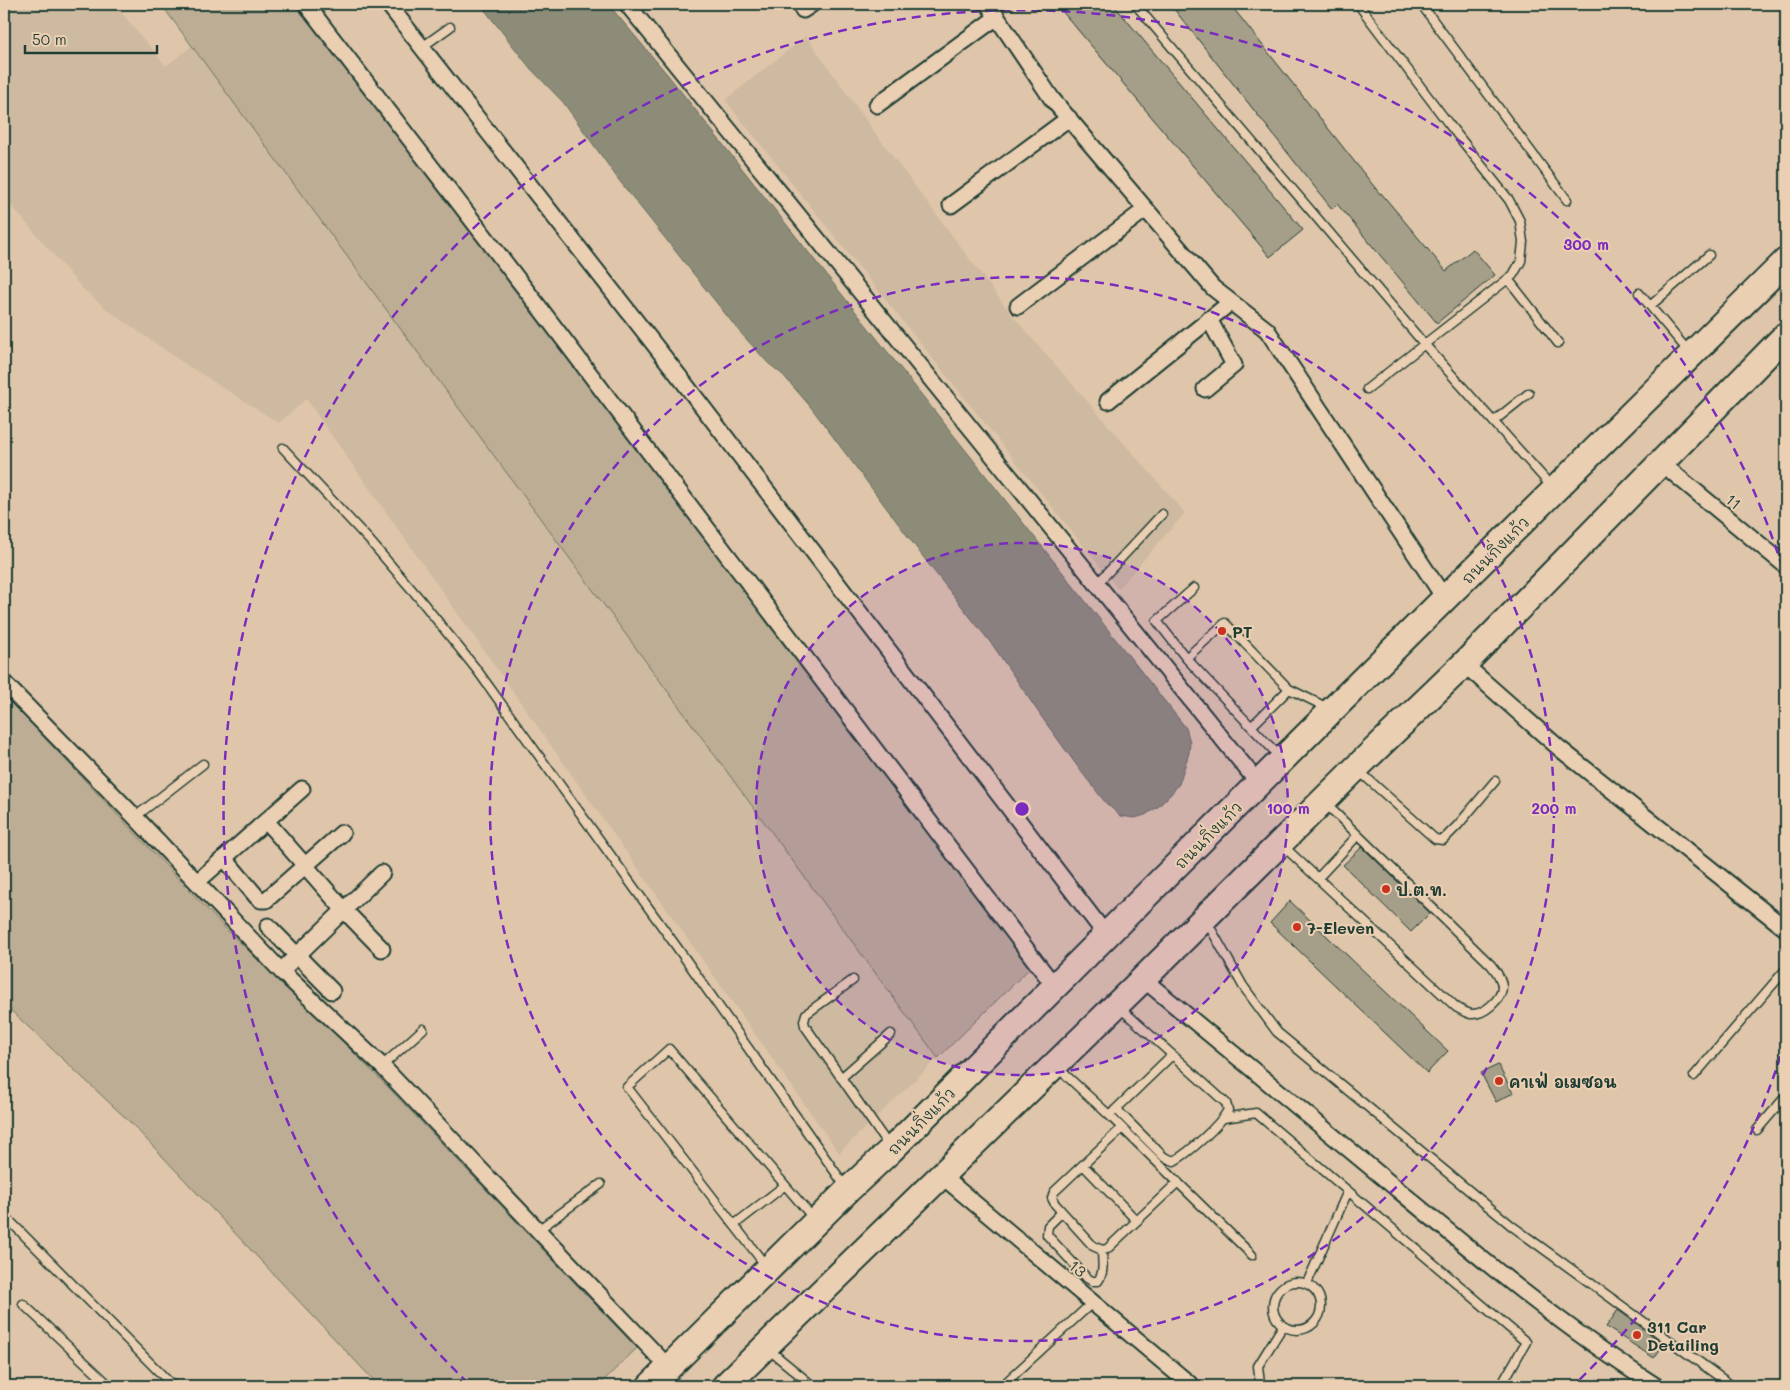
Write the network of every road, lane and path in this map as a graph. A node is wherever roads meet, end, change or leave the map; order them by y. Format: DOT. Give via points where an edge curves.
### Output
graph roads {
  1 [pos="306,4"];
  2 [pos="388,4"];
  3 [pos="988,4"];
  4 [pos="1136,4"];
  5 [pos="1358,4"];
  6 [pos="1421,4"];
  7 [pos="635,7"];
  8 [pos="997,17"];
  9 [pos="450,27"];
  10 [pos="422,46"];
  11 [pos="876,105"];
  12 [pos="1069,118"];
  13 [pos="1567,200"];
  14 [pos="951,206"];
  15 [pos="1146,209"];
  16 [pos="1709,255"];
  17 [pos="1786,261"];
  18 [pos="1508,279"];
  19 [pos="1639,293"];
  20 [pos="1230,302"];
  21 [pos="1018,306"];
  22 [pos="1650,306"];
  23 [pos="1210,319"];
  24 [pos="1785,338"];
  25 [pos="1558,344"];
  26 [pos="1425,345"];
  27 [pos="1692,355"];
  28 [pos="1205,389"];
  29 [pos="1367,389"];
  30 [pos="1530,393"];
  31 [pos="1108,401"];
  32 [pos="1494,421"];
  33 [pos="283,448"];
  34 [pos="1660,462"];
  35 [pos="1555,490"];
  36 [pos="1162,514"];
  37 [pos="1786,566"];
  38 [pos="1097,584"];
  39 [pos="1194,588"];
  40 [pos="1445,600"];
  41 [pos="1186,658"];
  42 [pos="1464,664"];
  43 [pos="4,683"];
  44 [pos="1289,689"];
  45 [pos="1332,710"];
  46 [pos="1252,726"];
  47 [pos="1283,760"];
  48 [pos="203,764"];
  49 [pos="1356,768"];
  50 [pos="1495,781"];
  51 [pos="1259,784"];
  52 [pos="302,788"];
  53 [pos="1324,801"];
  54 [pos="135,817"];
  55 [pos="266,821"];
  56 [pos="342,833"];
  57 [pos="1358,835"];
  58 [pos="1280,843"];
  59 [pos="224,858"];
  60 [pos="305,866"];
  61 [pos="382,874"];
  62 [pos="1318,878"];
  63 [pos="197,882"];
  64 [pos="344,910"];
  65 [pos="1205,917"];
  66 [pos="268,926"];
  67 [pos="1786,929"];
  68 [pos="1106,935"];
  69 [pos="382,948"];
  70 [pos="298,956"];
  71 [pos="1786,969"];
  72 [pos="281,971"];
  73 [pos="1143,979"];
  74 [pos="853,980"];
  75 [pos="1055,987"];
  76 [pos="332,991"];
  77 [pos="1115,1004"];
  78 [pos="423,1029"];
  79 [pos="891,1034"];
  80 [pos="1172,1055"];
  81 [pos="1054,1064"];
  82 [pos="382,1066"];
  83 [pos="1694,1076"];
  84 [pos="841,1078"];
  85 [pos="1786,1096"];
  86 [pos="1116,1109"];
  87 [pos="1109,1115"];
  88 [pos="1224,1118"];
  89 [pos="1122,1128"];
  90 [pos="1757,1130"];
  91 [pos="891,1150"];
  92 [pos="1083,1165"];
  93 [pos="942,1176"];
  94 [pos="1178,1182"];
  95 [pos="601,1184"];
  96 [pos="784,1186"];
  97 [pos="848,1190"];
  98 [pos="1348,1191"];
  99 [pos="1062,1212"];
  100 [pos="4,1215"];
  101 [pos="1137,1221"];
  102 [pos="816,1222"];
  103 [pos="734,1225"];
  104 [pos="538,1230"];
  105 [pos="1102,1250"];
  106 [pos="1252,1255"];
  107 [pos="768,1269"];
  108 [pos="1307,1283"];
  109 [pos="1093,1302"];
  110 [pos="23,1304"];
  111 [pos="1283,1326"];
  112 [pos="764,1346"];
  113 [pos="669,1368"];
  114 [pos="110,1386"];
  115 [pos="173,1386"];
  116 [pos="650,1386"];
  117 [pos="725,1386"];
  118 [pos="813,1386"];
  119 [pos="1002,1386"];
  120 [pos="1192,1386"];
  121 [pos="1263,1386"];
  122 [pos="1501,1386"];
  123 [pos="1656,1386"];
  124 [pos="1732,1386"];
  1 -- 75 [label="street"];
  2 -- 10 [label="street"];
  3 -- 8 [label="street"];
  4 -- 26 [label="lane"];
  5 -- 18 [label="lane" via="1509,200 1520,221 1523,242 1521,261"];
  6 -- 13 [label="lane"];
  7 -- 38 [label="street"];
  8 -- 11 [label="street"];
  8 -- 12 [label="street"];
  9 -- 10 [label="lane"];
  10 -- 68 [label="street"];
  12 -- 14 [label="street"];
  12 -- 15 [label="street"];
  15 -- 20 [label="street" via="1213,288"];
  15 -- 21 [label="street"];
  16 -- 22 [label="lane"];
  17 -- 27 [label="main road, ถนนกิ่งแก้ว"];
  18 -- 25 [label="lane"];
  18 -- 26 [label="lane"];
  19 -- 22 [label="lane"];
  20 -- 23 [label="street"];
  20 -- 40 [label="street" via="1267,330"];
  22 -- 27 [label="lane"];
  23 -- 28 [label="street" via="1234,365"];
  23 -- 31 [label="street"];
  24 -- 34 [label="main road"];
  26 -- 29 [label="lane"];
  26 -- 32 [label="lane"];
  27 -- 35 [label="main road, ถนนกิ่งแก้ว"];
  30 -- 32 [label="lane"];
  32 -- 35 [label="lane"];
  33 -- 97 [label="lane" via="376,548 477,670"];
  34 -- 37 [label="street, 11"];
  34 -- 42 [label="main road"];
  35 -- 40 [label="main road, ถนนกิ่งแก้ว"];
  36 -- 38 [label="lane"];
  38 -- 51 [label="street"];
  39 -- 41 [label="lane" via="1158,621"];
  40 -- 45 [label="main road, ถนนกิ่งแก้ว"];
  41 -- 44 [label="lane" via="1225,623"];
  41 -- 46 [label="lane"];
  42 -- 49 [label="main road"];
  42 -- 67 [label="street" via="1559,748"];
  43 -- 54 [label="street"];
  44 -- 45 [label="lane"];
  44 -- 46 [label="lane"];
  45 -- 47 [label="main road, ถนนกิ่งแก้ว"];
  46 -- 47 [label="lane"];
  47 -- 51 [label="main road, ถนนกิ่งแก้ว"];
  48 -- 54 [label="lane"];
  49 -- 50 [label="lane" via="1435,839 1443,840"];
  49 -- 53 [label="main road"];
  51 -- 68 [label="main road, ถนนกิ่งแก้ว"];
  52 -- 55 [label="street"];
  53 -- 57 [label="lane"];
  53 -- 58 [label="main road"];
  54 -- 63 [label="street"];
  55 -- 59 [label="street"];
  55 -- 60 [label="street"];
  56 -- 60 [label="street"];
  57 -- 62 [label="lane"];
  57 -- 62 [label="lane" via="1491,965 1502,988 1486,1010 1472,1014 1456,1007"];
  58 -- 62 [label="lane"];
  58 -- 65 [label="main road"];
  59 -- 60 [label="street" via="262,900"];
  59 -- 63 [label="street"];
  60 -- 64 [label="street"];
  61 -- 64 [label="street"];
  63 -- 72 [label="street"];
  64 -- 69 [label="street"];
  64 -- 70 [label="street"];
  65 -- 73 [label="main road"];
  65 -- 124 [label="lane" via="1243,986 1277,1032 1512,1226"];
  66 -- 70 [label="street"];
  68 -- 75 [label="main road, ถนนกิ่งแก้ว"];
  70 -- 72 [label="street"];
  70 -- 76 [label="street"];
  71 -- 83 [label="lane"];
  72 -- 82 [label="street"];
  73 -- 77 [label="main road"];
  73 -- 123 [label="street" via="1546,1310"];
  74 -- 84 [label="lane" via="806,1014 804,1021"];
  75 -- 91 [label="main road, ถนนกิ่งแก้ว"];
  77 -- 80 [label="lane"];
  77 -- 81 [label="main road"];
  78 -- 82 [label="lane"];
  79 -- 84 [label="lane"];
  80 -- 86 [label="lane"];
  80 -- 88 [label="lane" via="1226,1103 1228,1110"];
  81 -- 87 [label="lane"];
  81 -- 93 [label="main road"];
  82 -- 104 [label="street"];
  84 -- 91 [label="lane"];
  85 -- 90 [label="lane"];
  86 -- 87 [label="lane"];
  86 -- 88 [label="lane" via="1164,1157 1174,1161 1184,1156"];
  87 -- 89 [label="lane"];
  88 -- 98 [label="lane" via="1256,1113"];
  89 -- 92 [label="lane"];
  89 -- 94 [label="lane"];
  91 -- 97 [label="main road, ถนนกิ่งแก้ว"];
  92 -- 99 [label="lane" via="1054,1192 1052,1198"];
  92 -- 101 [label="lane"];
  93 -- 109 [label="street, 13"];
  93 -- 112 [label="main road"];
  94 -- 101 [label="lane"];
  94 -- 106 [label="lane"];
  95 -- 104 [label="lane"];
  96 -- 102 [label="lane"];
  96 -- 103 [label="lane"];
  96 -- 103 [label="lane" via="670,1049 627,1087"];
  97 -- 102 [label="main road, ถนนกิ่งแก้ว"];
  98 -- 108 [label="lane"];
  98 -- 122 [label="lane" via="1526,1342"];
  99 -- 105 [label="lane" via="1093,1246"];
  99 -- 105 [label="lane" via="1048,1226 1047,1235 1092,1281 1102,1277"];
  100 -- 115 [label="lane"];
  101 -- 105 [label="lane"];
  102 -- 107 [label="main road, ถนนกิ่งแก้ว"];
  103 -- 107 [label="lane"];
  104 -- 113 [label="street"];
  107 -- 113 [label="main road, ถนนกิ่งแก้ว"];
  108 -- 111 [label="lane" via="1290,1282 1282,1286 1273,1299 1274,1316"];
  108 -- 111 [label="lane" via="1322,1301 1319,1317 1315,1323 1301,1330"];
  109 -- 119 [label="lane"];
  109 -- 120 [label="street, 13"];
  110 -- 114 [label="lane"];
  111 -- 121 [label="lane" via="1258,1366"];
  112 -- 117 [label="main road"];
  112 -- 118 [label="lane"];
  113 -- 116 [label="main road, ถนนกิ่งแก้ว"];
}
